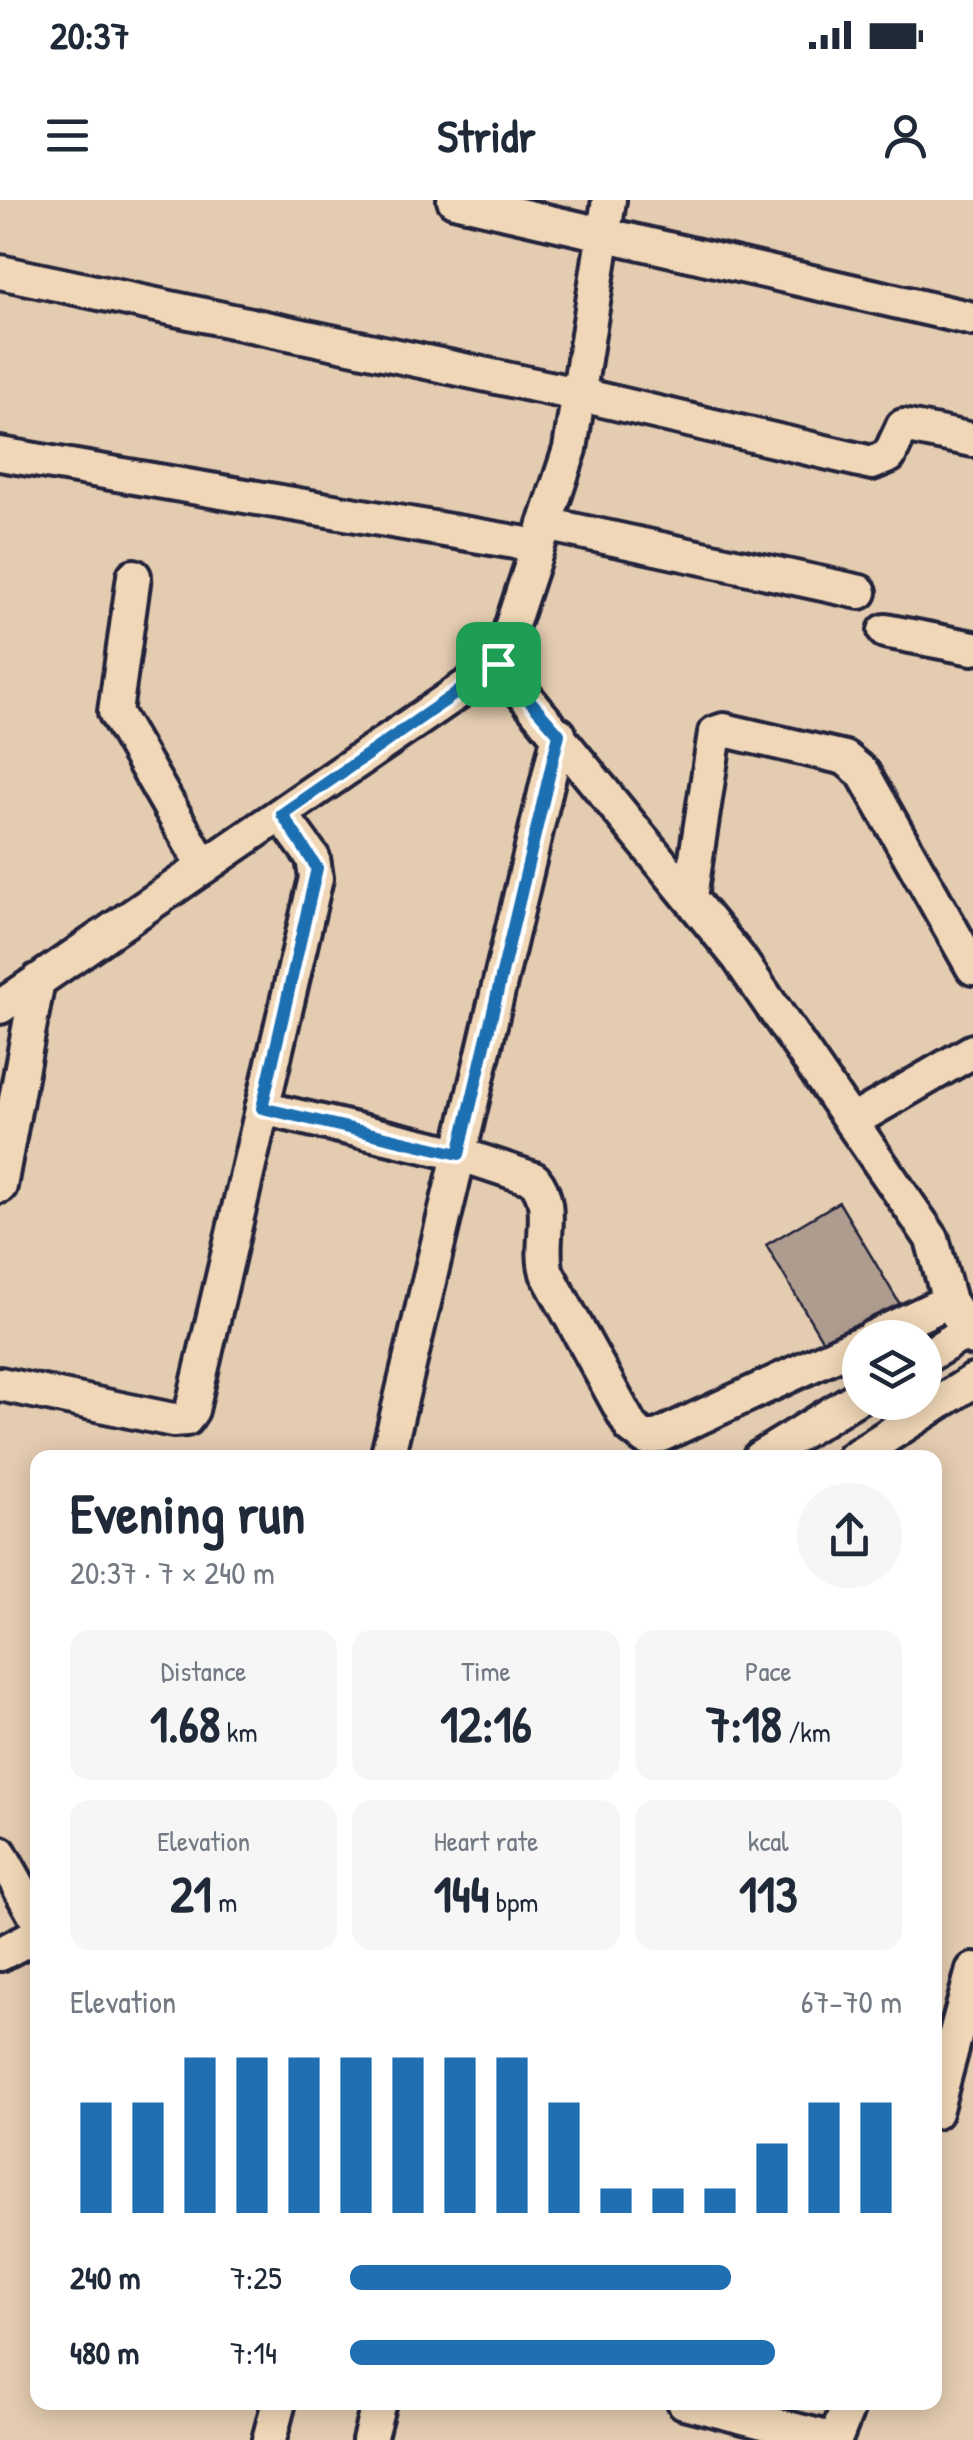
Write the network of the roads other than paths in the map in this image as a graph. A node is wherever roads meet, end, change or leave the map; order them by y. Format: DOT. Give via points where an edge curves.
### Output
graph roads {
  1 [pos="454,200"];
  2 [pos="608,200"];
  3 [pos="602,234"];
  4 [pos="0,272"];
  5 [pos="973,320"];
  6 [pos="576,394"];
  7 [pos="973,440"];
  8 [pos="0,454"];
  9 [pos="541,535"];
  10 [pos="134,576"];
  11 [pos="860,592"];
  12 [pos="886,630"];
  13 [pos="973,648"];
  14 [pos="498,664"];
  15 [pos="559,734"];
  16 [pos="282,814"];
  17 [pos="204,867"];
  18 [pos="690,898"];
  19 [pos="959,911"];
  20 [pos="973,968"];
  21 [pos="38,980"];
  22 [pos="0,1007"];
  23 [pos="973,1051"];
  24 [pos="262,1108"];
  25 [pos="852,1122"];
  26 [pos="459,1154"];
  27 [pos="0,1186"];
  28 [pos="949,1301"];
  29 [pos="909,1320"];
  30 [pos="972,1333"];
  31 [pos="942,1348"];
  32 [pos="842,1350"];
  33 [pos="973,1381"];
  34 [pos="0,1384"];
  35 [pos="842,1407"];
  36 [pos="390,1450"];
  37 [pos="772,1450"];
  38 [pos="865,1450"];
  39 [pos="0,1852"];
  40 [pos="18,1886"];
  41 [pos="30,1938"];
  42 [pos="0,1954"];
  43 [pos="973,1970"];
  44 [pos="942,2086"];
  45 [pos="278,2410"];
  46 [pos="378,2410"];
  47 [pos="716,2410"];
  48 [pos="847,2410"];
  49 [pos="269,2440"];
  50 [pos="369,2440"];
  51 [pos="835,2440"];
  1 -- 3 [label="street"];
  2 -- 3 [label="street"];
  3 -- 5 [label="street"];
  3 -- 6 [label="street"];
  4 -- 6 [label="street"];
  6 -- 7 [label="street" via="872,463 889,456 904,426"];
  6 -- 9 [label="street" via="570,449"];
  8 -- 9 [label="street"];
  9 -- 11 [label="street"];
  9 -- 14 [label="street"];
  10 -- 17 [label="street" via="114,712"];
  12 -- 13 [label="street"];
  14 -- 15 [label="street"];
  14 -- 16 [label="street"];
  15 -- 18 [label="street"];
  15 -- 26 [label="street"];
  16 -- 17 [label="street"];
  16 -- 24 [label="street" via="317,868"];
  17 -- 21 [label="street"];
  18 -- 19 [label="street" via="710,742 724,730 856,763"];
  18 -- 25 [label="street"];
  19 -- 20 [label="street"];
  21 -- 22 [label="street"];
  21 -- 27 [label="street"];
  23 -- 25 [label="street"];
  24 -- 26 [label="street"];
  24 -- 34 [label="street" via="186,1420"];
  25 -- 28 [label="street" via="932,1239"];
  26 -- 32 [label="street" via="534,1180 543,1190 547,1274 632,1427 645,1438"];
  26 -- 36 [label="street"];
  28 -- 29 [label="street"];
  28 -- 30 [label="street"];
  30 -- 31 [label="street"];
  33 -- 38 [label="street"];
  35 -- 37 [label="street"];
  39 -- 40 [label="street"];
  41 -- 42 [label="street"];
  43 -- 44 [label="street"];
  45 -- 49 [label="street"];
  46 -- 50 [label="street"];
  47 -- 51 [label="street"];
  48 -- 51 [label="street"];
}
